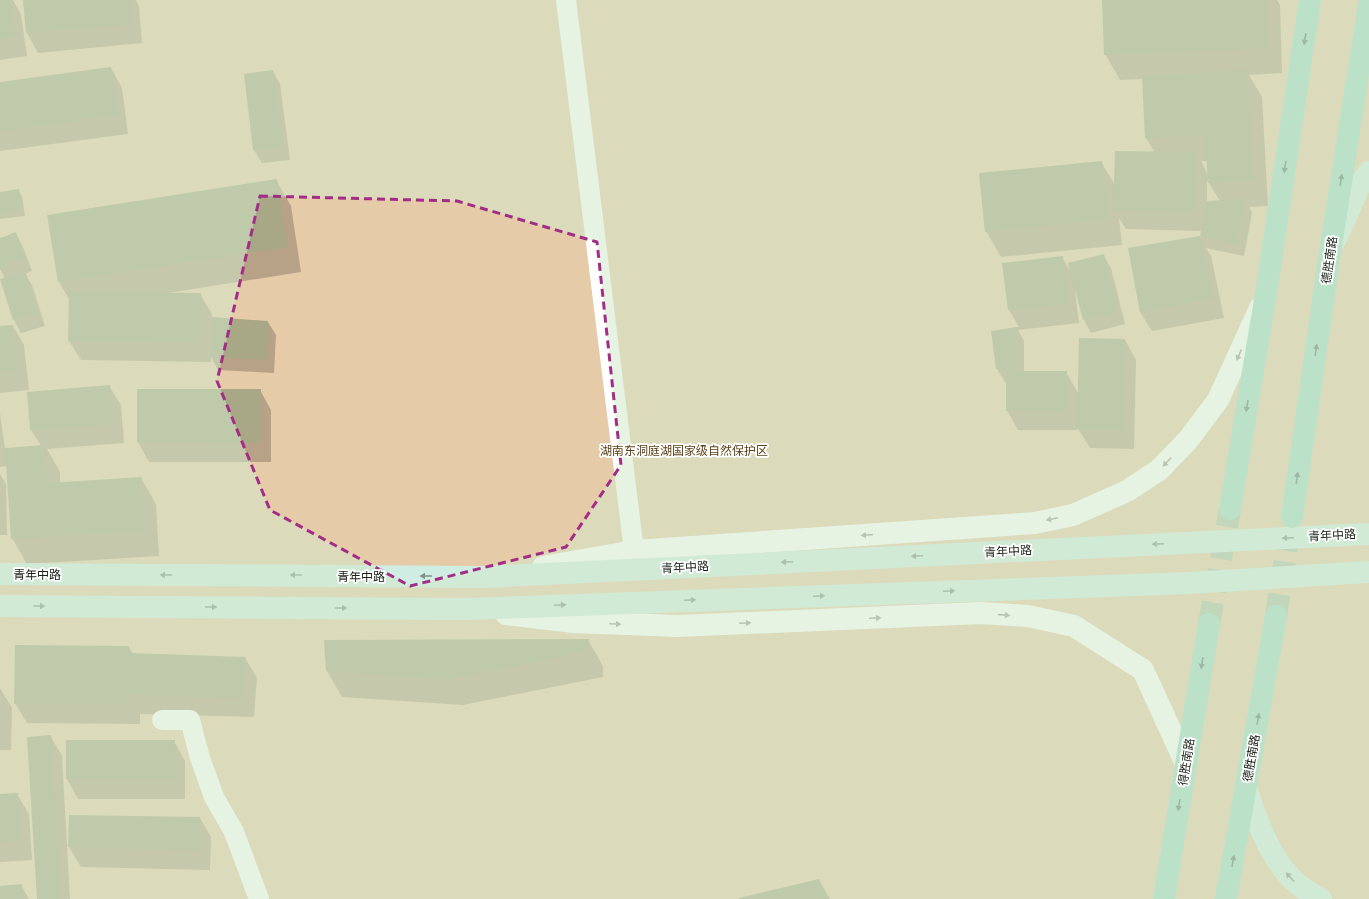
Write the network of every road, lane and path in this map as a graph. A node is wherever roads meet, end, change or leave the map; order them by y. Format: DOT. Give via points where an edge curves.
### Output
graph roads {
  1 [pos="566,0"];
  2 [pos="1310,0"];
  3 [pos="1369,4"];
  4 [pos="1369,172"];
  5 [pos="1330,253"];
  6 [pos="1266,294"];
  7 [pos="1230,509"];
  8 [pos="1292,517"];
  9 [pos="1369,534"];
  10 [pos="634,551"];
  11 [pos="1369,572"];
  12 [pos="0,574"];
  13 [pos="484,577"];
  14 [pos="0,606"];
  15 [pos="465,608"];
  16 [pos="1276,616"];
  17 [pos="1209,624"];
  18 [pos="162,720"];
  19 [pos="1186,764"];
  20 [pos="1246,788"];
  21 [pos="259,899"];
  22 [pos="1164,899"];
  23 [pos="1226,899"];
  24 [pos="1322,899"];
  1 -- 10 [label="street"];
  2 -- 6 [label="main road, one-way"];
  5 -- 3 [label="main road, 德胜南路, one-way"];
  4 -- 5 [label="main road" via="1360,185"];
  8 -- 5 [label="main road, 德胜南路, one-way"];
  6 -- 7 [label="main road, one-way"];
  6 -- 10 [label="street, one-way" via="1218,400 1188,440 1159,470 1146,479 1127,491 1073,515 1035,523"];
  9 -- 13 [label="main road, 青年中路, one-way"];
  10 -- 13 [label="street"];
  15 -- 11 [label="main road, one-way" via="1189,583"];
  13 -- 12 [label="main road, 青年中路, one-way"];
  14 -- 15 [label="main road, one-way"];
  15 -- 19 [label="street, one-way" via="573,622 678,626 981,613 1028,616 1074,626 1143,670"];
  20 -- 16 [label="main road, 德胜南路, one-way"];
  17 -- 19 [label="main road, 得胜南路, one-way"];
  18 -- 21 [label="street" via="190,720 214,797 234,832"];
  19 -- 22 [label="main road, 得胜南路, one-way"];
  23 -- 20 [label="main road, 德胜南路, one-way"];
  24 -- 20 [label="main road, one-way" via="1294,882 1284,870 1265,838"];
}
